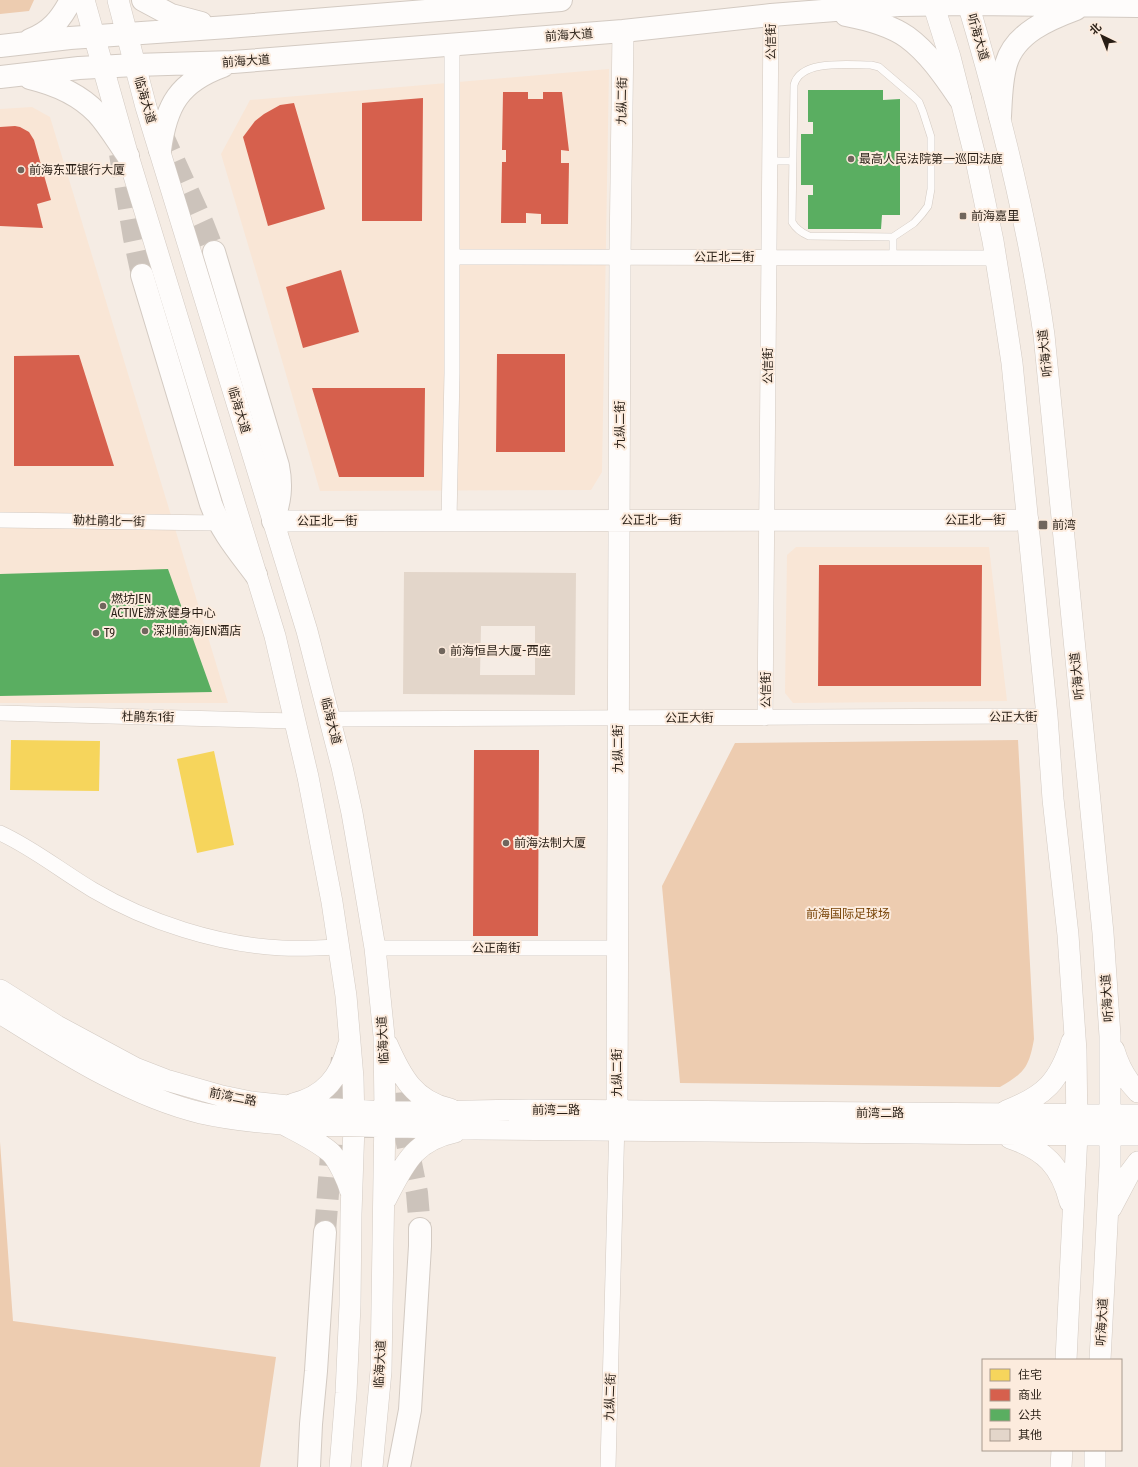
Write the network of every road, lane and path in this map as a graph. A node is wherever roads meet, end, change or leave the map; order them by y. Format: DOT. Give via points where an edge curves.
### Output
graph roads {
  1 [pos="71,0"];
  2 [pos="84,0"];
  3 [pos="118,0"];
  4 [pos="143,0"];
  5 [pos="561,0"];
  6 [pos="933,2"];
  7 [pos="968,2"];
  8 [pos="1087,5"];
  9 [pos="1138,6"];
  10 [pos="828,10"];
  11 [pos="771,15"];
  12 [pos="228,27"];
  13 [pos="623,31"];
  14 [pos="126,34"];
  15 [pos="94,36"];
  16 [pos="452,44"];
  17 [pos="10,45"];
  18 [pos="233,62"];
  19 [pos="135,65"];
  20 [pos="102,67"];
  21 [pos="10,76"];
  22 [pos="960,99"];
  23 [pos="1000,116"];
  24 [pos="160,150"];
  25 [pos="128,156"];
  26 [pos="931,160"];
  27 [pos="976,160"];
  28 [pos="793,161"];
  29 [pos="770,162"];
  30 [pos="893,237"];
  31 [pos="214,252"];
  32 [pos="452,257"];
  33 [pos="620,257"];
  34 [pos="769,258"];
  35 [pos="893,258"];
  36 [pos="996,258"];
  37 [pos="142,275"];
  38 [pos="0,520"];
  39 [pos="449,520"];
  40 [pos="619,520"];
  41 [pos="767,520"];
  42 [pos="1028,520"];
  43 [pos="274,521"];
  44 [pos="219,522"];
  45 [pos="256,575"];
  46 [pos="0,713"];
  47 [pos="1047,716"];
  48 [pos="618,718"];
  49 [pos="765,718"];
  50 [pos="331,719"];
  51 [pos="295,721"];
  52 [pos="0,833"];
  53 [pos="339,947"];
  54 [pos="375,948"];
  55 [pos="618,948"];
  56 [pos="0,990"];
  57 [pos="0,1013"];
  58 [pos="1075,1033"];
  59 [pos="384,1036"];
  60 [pos="1110,1036"];
  61 [pos="349,1040"];
  62 [pos="1138,1092"];
  63 [pos="461,1111"];
  64 [pos="285,1115"];
  65 [pos="1138,1115"];
  66 [pos="354,1118"];
  67 [pos="385,1119"];
  68 [pos="617,1120"];
  69 [pos="989,1124"];
  70 [pos="1077,1124"];
  71 [pos="1111,1125"];
  72 [pos="476,1129"];
  73 [pos="1138,1135"];
  74 [pos="1138,1162"];
  75 [pos="352,1197"];
  76 [pos="384,1205"];
  77 [pos="1073,1211"];
  78 [pos="1108,1216"];
  79 [pos="420,1229"];
  80 [pos="325,1232"];
  81 [pos="1066,1359"];
  82 [pos="1100,1359"];
  83 [pos="1062,1451"];
  84 [pos="1095,1451"];
  85 [pos="309,1467"];
  86 [pos="340,1467"];
  87 [pos="372,1467"];
  88 [pos="400,1467"];
  89 [pos="608,1467"];
  90 [pos="1061,1467"];
  91 [pos="1095,1467"];
  1 -- 17 [label="main road" via="63,16 47,31 37,37"];
  2 -- 15 [label="main road"];
  3 -- 14 [label="main road, 临海大道"];
  4 -- 12 [label="main road" via="171,15"];
  5 -- 12 [label="main road"];
  6 -- 7 [label="main road, 前海大道"];
  6 -- 10 [label="main road, 前海大道"];
  6 -- 22 [label="main road"];
  7 -- 8 [label="main road, 前海大道"];
  7 -- 23 [label="main road, 听海大道"];
  8 -- 9 [label="main road, 前海大道"];
  8 -- 23 [label="main road" via="1057,16 1026,35 1016,45 1006,64"];
  10 -- 11 [label="main road, 前海大道"];
  10 -- 22 [label="main road" via="886,26 907,37 944,75"];
  11 -- 13 [label="main road, 前海大道"];
  11 -- 29 [label="street, 公信街"];
  12 -- 14 [label="main road"];
  13 -- 16 [label="main road, 前海大道"];
  13 -- 33 [label="main road, 九纵二街"];
  14 -- 15 [label="main road"];
  14 -- 19 [label="main road, 临海大道"];
  15 -- 17 [label="main road"];
  15 -- 20 [label="main road"];
  16 -- 18 [label="main road, 前海大道"];
  16 -- 32 [label="street"];
  18 -- 19 [label="main road, 前海大道"];
  18 -- 24 [label="main road" via="201,76 179,94 165,119"];
  19 -- 20 [label="main road, 前海大道"];
  19 -- 24 [label="main road, 临海大道"];
  20 -- 21 [label="main road, 前海大道"];
  20 -- 25 [label="main road"];
  21 -- 25 [label="main road" via="54,85 87,104 98,114"];
  22 -- 27 [label="main road"];
  23 -- 60 [label="main road, 听海大道" via="1026,228 1044,335 1103,933"];
  24 -- 43 [label="main road, 临海大道"];
  25 -- 45 [label="main road"];
  26 -- 27 [label="lane"];
  26 -- 28 [label="lane" via="931,137 918,102 879,67 871,65 819,66 807,69 795,78"];
  26 -- 30 [label="lane" via="928,206 914,223"];
  27 -- 36 [label="main road"];
  28 -- 29 [label="lane"];
  28 -- 30 [label="lane" via="792,222 802,233 809,236"];
  29 -- 34 [label="street, 公信街"];
  30 -- 35 [label="lane"];
  31 -- 43 [label="main road" via="278,466 281,495"];
  32 -- 33 [label="street, 公正北二街"];
  32 -- 39 [label="street"];
  33 -- 34 [label="street, 公正北二街"];
  33 -- 40 [label="main road, 九纵二街"];
  34 -- 35 [label="street, 公正北二街"];
  34 -- 41 [label="street, 公信街"];
  35 -- 36 [label="street, 公正北二街"];
  36 -- 42 [label="main road" via="1012,363"];
  37 -- 44 [label="main road" via="207,494"];
  38 -- 44 [label="street, 勒杜鹃北一街"];
  39 -- 40 [label="main road, 公正北一街"];
  39 -- 43 [label="main road, 公正北一街"];
  40 -- 41 [label="main road, 公正北一街"];
  40 -- 48 [label="main road, 九纵二街"];
  41 -- 42 [label="main road, 公正北一街"];
  41 -- 49 [label="street, 公信街"];
  42 -- 47 [label="main road"];
  43 -- 50 [label="main road, 临海大道"];
  44 -- 45 [label="main road"];
  45 -- 51 [label="main road" via="275,636"];
  46 -- 51 [label="street, 杜鹃东1街"];
  47 -- 49 [label="street, 公正大街"];
  47 -- 58 [label="main road"];
  48 -- 49 [label="street, 公正大街"];
  48 -- 50 [label="street, 公正大街"];
  48 -- 55 [label="main road, 九纵二街"];
  50 -- 54 [label="main road, 临海大道" via="352,813"];
  51 -- 53 [label="main road" via="322,848"];
  52 -- 53 [label="street" via="38,854 92,890 148,917 220,939 257,945 282,948"];
  53 -- 61 [label="main road"];
  54 -- 55 [label="street, 公正南街"];
  54 -- 59 [label="main road, 临海大道"];
  55 -- 68 [label="main road, 九纵二街"];
  56 -- 64 [label="main road, 前湾二路" via="57,1026 135,1068 166,1080 251,1102"];
  57 -- 64 [label="main road, 前湾二路" via="57,1049 163,1101 227,1118"];
  58 -- 69 [label="main road" via="1066,1060 1048,1088 1035,1098 1006,1111"];
  58 -- 70 [label="main road"];
  59 -- 63 [label="main road" via="401,1073 411,1087 431,1102"];
  59 -- 67 [label="main road, 临海大道"];
  60 -- 62 [label="main road" via="1122,1072"];
  60 -- 71 [label="main road, 听海大道"];
  61 -- 64 [label="main road" via="342,1065 326,1088"];
  61 -- 66 [label="main road"];
  63 -- 67 [label="main road, 前湾二路"];
  63 -- 68 [label="main road, 前湾二路" via="529,1110"];
  64 -- 66 [label="main road, 前湾二路"];
  64 -- 75 [label="main road" via="331,1152 348,1180"];
  65 -- 71 [label="main road, 前湾二路"];
  66 -- 67 [label="main road, 前湾二路"];
  66 -- 75 [label="main road"];
  67 -- 72 [label="main road, 前湾二路"];
  67 -- 76 [label="main road, 临海大道"];
  68 -- 69 [label="main road, 前湾二路"];
  68 -- 72 [label="main road, 前湾二路"];
  68 -- 89 [label="street, 九纵二街"];
  69 -- 70 [label="main road, 前湾二路"];
  69 -- 77 [label="main road" via="1047,1157 1062,1179"];
  70 -- 71 [label="main road, 前湾二路"];
  70 -- 77 [label="main road"];
  71 -- 73 [label="main road, 前湾二路"];
  71 -- 78 [label="main road, 听海大道"];
  72 -- 76 [label="main road" via="438,1137 424,1144 401,1170"];
  74 -- 78 [label="main road" via="1120,1190"];
  75 -- 86 [label="main road" via="350,1305"];
  76 -- 87 [label="main road, 临海大道" via="381,1371"];
  77 -- 81 [label="main road"];
  78 -- 82 [label="main road, 听海大道"];
  79 -- 88 [label="main road" via="410,1410"];
  80 -- 85 [label="main road"];
  83 -- 90 [label="main road"];
  84 -- 91 [label="main road"];
}
